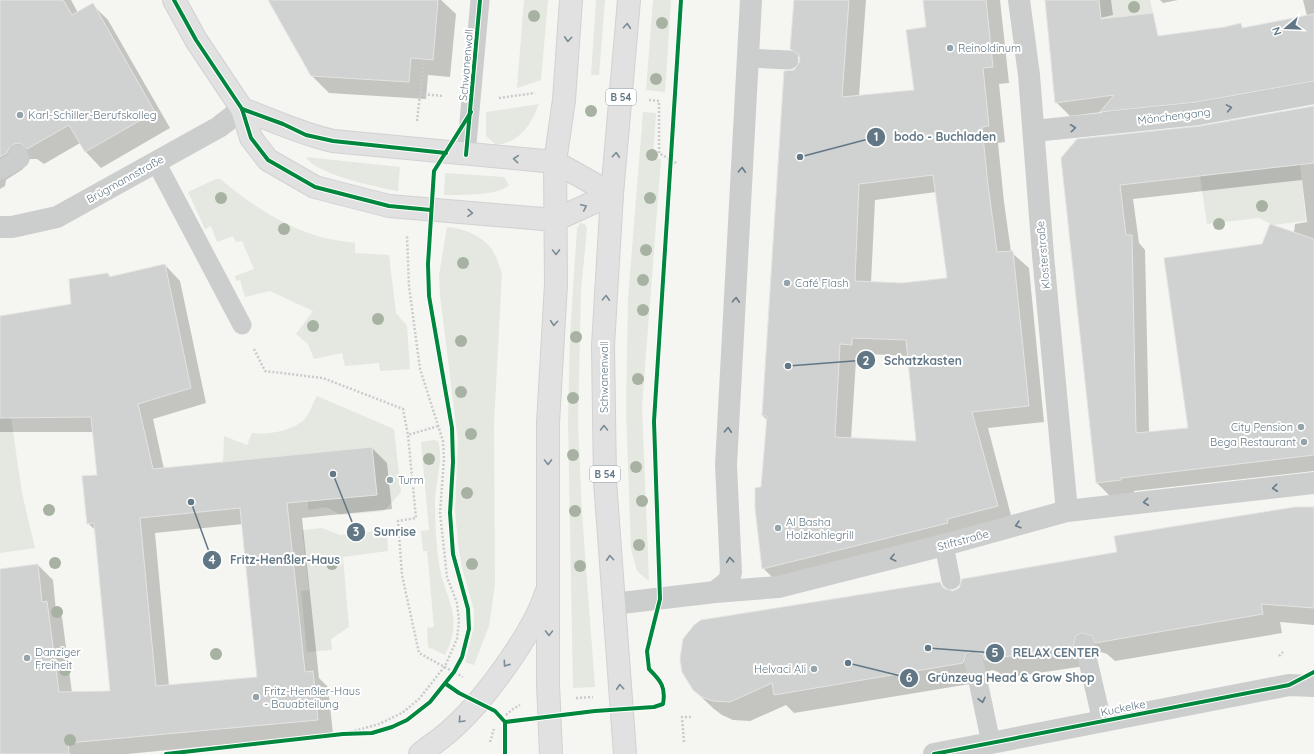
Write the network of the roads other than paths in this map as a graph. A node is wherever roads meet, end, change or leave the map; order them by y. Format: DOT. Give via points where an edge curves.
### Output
graph roads {
  1 [pos="174,0"];
  2 [pos="480,0"];
  3 [pos="571,0"];
  4 [pos="629,0"];
  5 [pos="752,0"];
  6 [pos="1019,0"];
  7 [pos="748,58"];
  8 [pos="789,60"];
  9 [pos="1314,93"];
  10 [pos="242,109"];
  11 [pos="1034,131"];
  12 [pos="18,154"];
  13 [pos="466,155"];
  14 [pos="156,162"];
  15 [pos="555,162"];
  16 [pos="0,170"];
  17 [pos="612,194"];
  18 [pos="555,220"];
  19 [pos="0,227"];
  20 [pos="242,325"];
  21 [pos="1314,483"];
  22 [pos="1067,511"];
  23 [pos="944,545"];
  24 [pos="549,580"];
  25 [pos="951,580"];
  26 [pos="715,592"];
  27 [pos="613,604"];
  28 [pos="1084,644"];
  29 [pos="974,662"];
  30 [pos="1314,672"];
  31 [pos="1289,685"];
  32 [pos="1314,686"];
  33 [pos="1102,721"];
  34 [pos="981,748"];
  35 [pos="420,754"];
  36 [pos="551,754"];
  37 [pos="625,754"];
  38 [pos="934,754"];
  1 -- 10 [label="main road" via="196,40"];
  2 -- 13 [label="lane, Schwanenwall"];
  3 -- 15 [label="main road, one-way" via="564,100"];
  17 -- 4 [label="main road, Schwanenwall / B 54, one-way"];
  5 -- 7 [label="street"];
  6 -- 11 [label="street, Klosterstraße"];
  7 -- 8 [label="lane"];
  26 -- 7 [label="street, one-way" via="729,581 731,572 726,465"];
  11 -- 9 [label="street, Mönchengang, one-way" via="1199,114"];
  10 -- 13 [label="main road" via="306,135 333,142"];
  10 -- 14 [label="street, Brügmannstraße" via="219,127"];
  10 -- 18 [label="main road, one-way" via="251,138 268,160 315,187 389,206"];
  11 -- 22 [label="street, Klosterstraße"];
  12 -- 16 [label="lane" via="20,159"];
  15 -- 13 [label="main road, one-way"];
  14 -- 19 [label="street, Brügmannstraße" via="57,217 12,227"];
  14 -- 20 [label="lane"];
  15 -- 17 [label="main road"];
  15 -- 18 [label="main road"];
  18 -- 17 [label="main road, one-way"];
  27 -- 17 [label="main road, Schwanenwall / B 54, one-way" via="605,481 603,354"];
  18 -- 24 [label="main road, one-way" via="556,284 548,423"];
  21 -- 22 [label="street, Stiftstraße, one-way"];
  22 -- 23 [label="street, Stiftstraße, one-way"];
  23 -- 25 [label="lane"];
  23 -- 26 [label="street, Stiftstraße, one-way" via="778,587"];
  24 -- 35 [label="main road, one-way" via="542,605 515,651 477,702 454,727"];
  24 -- 36 [label="main road, one-way" via="548,684"];
  26 -- 27 [label="street, Stiftstraße"];
  37 -- 27 [label="main road, Schwanenwall / B 54, one-way"];
  28 -- 33 [label="lane"];
  29 -- 34 [label="lane, one-way"];
  30 -- 31 [label="street, Kuckelke"];
  31 -- 32 [label="street, Kuckelke"];
  31 -- 33 [label="street, Kuckelke"];
  33 -- 34 [label="street, Kuckelke"];
  34 -- 38 [label="street, Kuckelke"];
}
